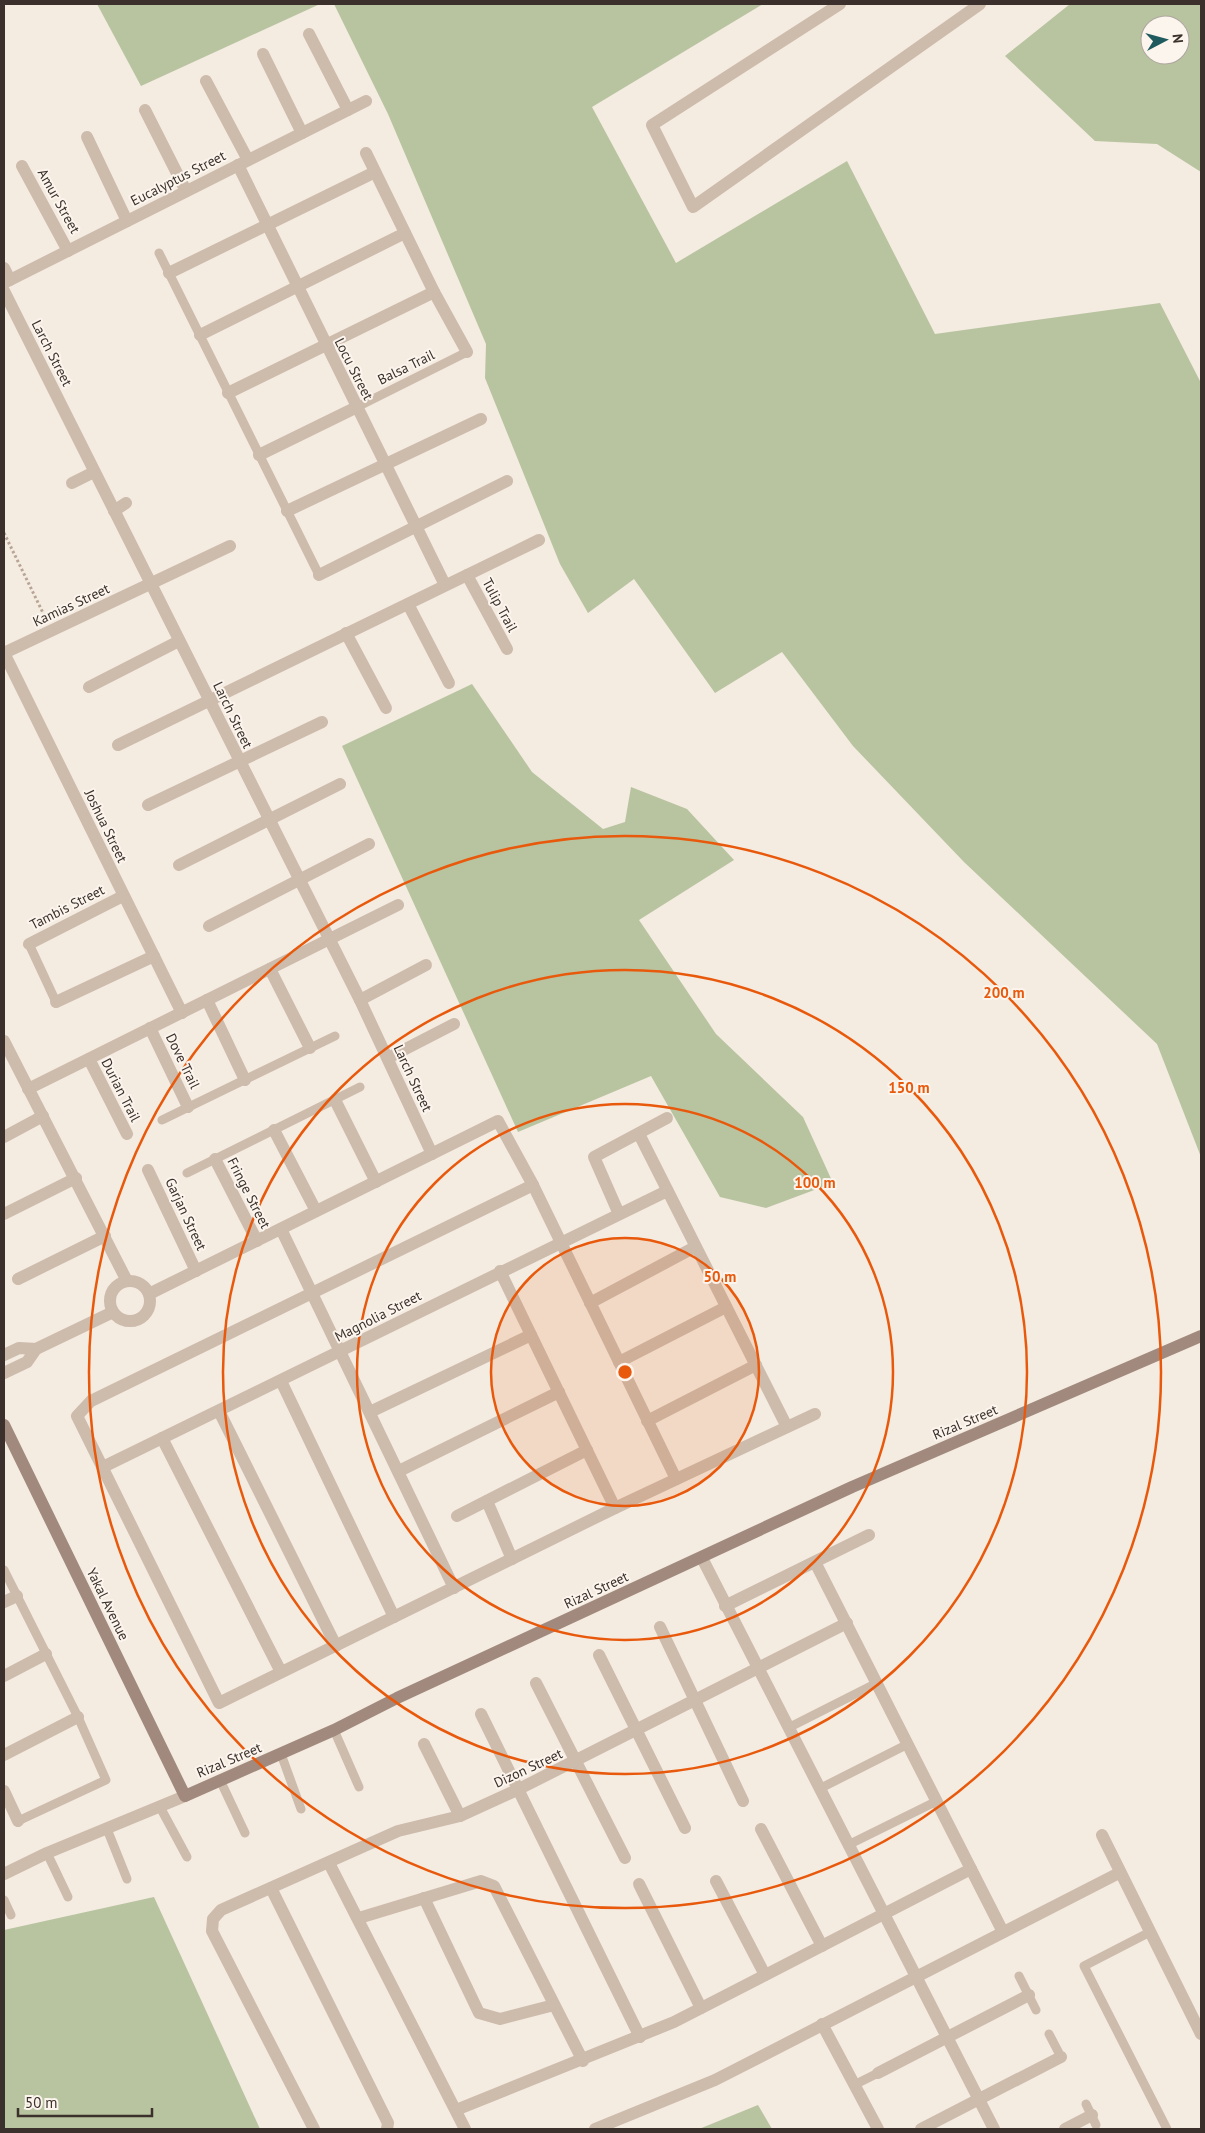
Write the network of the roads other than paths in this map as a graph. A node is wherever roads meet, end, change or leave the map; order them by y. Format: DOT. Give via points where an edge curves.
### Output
graph roads {
  1 [pos="840,4"];
  2 [pos="980,4"];
  3 [pos="308,34"];
  4 [pos="263,54"];
  5 [pos="206,81"];
  6 [pos="366,101"];
  7 [pos="145,110"];
  8 [pos="348,110"];
  9 [pos="302,133"];
  10 [pos="87,137"];
  11 [pos="366,153"];
  12 [pos="243,163"];
  13 [pos="22,166"];
  14 [pos="375,172"];
  15 [pos="186,191"];
  16 [pos="127,221"];
  17 [pos="267,225"];
  18 [pos="406,233"];
  19 [pos="68,251"];
  20 [pos="159,253"];
  21 [pos="4,268"];
  22 [pos="169,274"];
  23 [pos="6,285"];
  24 [pos="297,286"];
  25 [pos="434,292"];
  26 [pos="200,335"];
  27 [pos="326,345"];
  28 [pos="467,352"];
  29 [pos="228,393"];
  30 [pos="357,406"];
  31 [pos="481,419"];
  32 [pos="259,455"];
  33 [pos="385,464"];
  34 [pos="94,472"];
  35 [pos="507,482"];
  36 [pos="72,483"];
  37 [pos="126,504"];
  38 [pos="114,511"];
  39 [pos="287,511"];
  40 [pos="416,527"];
  41 [pos="538,540"];
  42 [pos="230,546"];
  43 [pos="319,575"];
  44 [pos="467,575"];
  45 [pos="151,585"];
  46 [pos="445,586"];
  47 [pos="408,604"];
  48 [pos="346,633"];
  49 [pos="179,641"];
  50 [pos="507,649"];
  51 [pos="4,653"];
  52 [pos="448,682"];
  53 [pos="89,687"];
  54 [pos="208,700"];
  55 [pos="386,708"];
  56 [pos="322,722"];
  57 [pos="118,745"];
  58 [pos="240,762"];
  59 [pos="340,784"];
  60 [pos="148,805"];
  61 [pos="268,819"];
  62 [pos="369,844"];
  63 [pos="179,865"];
  64 [pos="298,880"];
  65 [pos="123,896"];
  66 [pos="398,905"];
  67 [pos="209,926"];
  68 [pos="328,940"];
  69 [pos="29,944"];
  70 [pos="154,956"];
  71 [pos="426,965"];
  72 [pos="270,969"];
  73 [pos="207,1000"];
  74 [pos="360,1000"];
  75 [pos="56,1002"];
  76 [pos="182,1013"];
  77 [pos="454,1024"];
  78 [pos="150,1028"];
  79 [pos="335,1036"];
  80 [pos="4,1041"];
  81 [pos="310,1048"];
  82 [pos="388,1058"];
  83 [pos="89,1059"];
  84 [pos="8,1061"];
  85 [pos="245,1080"];
  86 [pos="360,1087"];
  87 [pos="28,1089"];
  88 [pos="335,1100"];
  89 [pos="188,1107"];
  90 [pos="43,1116"];
  91 [pos="667,1118"];
  92 [pos="162,1120"];
  93 [pos="274,1130"];
  94 [pos="127,1134"];
  95 [pos="639,1134"];
  96 [pos="4,1137"];
  97 [pos="432,1154"];
  98 [pos="215,1159"];
  99 [pos="148,1170"];
  100 [pos="187,1173"];
  101 [pos="76,1178"];
  102 [pos="376,1182"];
  103 [pos="533,1184"];
  104 [pos="667,1191"];
  105 [pos="316,1211"];
  106 [pos="4,1214"];
  107 [pos="619,1214"];
  108 [pos="281,1229"];
  109 [pos="106,1236"];
  110 [pos="257,1241"];
  111 [pos="560,1242"];
  112 [pos="696,1247"];
  113 [pos="196,1271"];
  114 [pos="500,1271"];
  115 [pos="18,1279"];
  116 [pos="127,1281"];
  117 [pos="311,1292"];
  118 [pos="149,1294"];
  119 [pos="590,1303"];
  120 [pos="726,1307"];
  121 [pos="113,1312"];
  122 [pos="531,1335"];
  123 [pos="1201,1336"];
  124 [pos="36,1349"];
  125 [pos="340,1352"];
  126 [pos="4,1354"];
  127 [pos="619,1362"];
  128 [pos="756,1365"];
  129 [pos="4,1373"];
  130 [pos="282,1381"];
  131 [pos="559,1392"];
  132 [pos="219,1411"];
  133 [pos="370,1412"];
  134 [pos="815,1414"];
  135 [pos="647,1421"];
  136 [pos="4,1426"];
  137 [pos="787,1427"];
  138 [pos="162,1438"];
  139 [pos="587,1450"];
  140 [pos="103,1467"];
  141 [pos="399,1471"];
  142 [pos="676,1479"];
  143 [pos="486,1501"];
  144 [pos="615,1508"];
  145 [pos="457,1516"];
  146 [pos="869,1535"];
  147 [pos="702,1558"];
  148 [pos="512,1559"];
  149 [pos="815,1562"];
  150 [pos="4,1570"];
  151 [pos="454,1588"];
  152 [pos="17,1596"];
  153 [pos="4,1602"];
  154 [pos="725,1606"];
  155 [pos="394,1617"];
  156 [pos="847,1623"];
  157 [pos="660,1627"];
  158 [pos="336,1646"];
  159 [pos="46,1654"];
  160 [pos="599,1655"];
  161 [pos="758,1670"];
  162 [pos="280,1672"];
  163 [pos="4,1676"];
  164 [pos="536,1683"];
  165 [pos="877,1683"];
  166 [pos="694,1702"];
  167 [pos="481,1714"];
  168 [pos="78,1717"];
  169 [pos="788,1728"];
  170 [pos="334,1730"];
  171 [pos="636,1731"];
  172 [pos="424,1744"];
  173 [pos="908,1744"];
  174 [pos="4,1754"];
  175 [pos="281,1754"];
  176 [pos="575,1762"];
  177 [pos="220,1780"];
  178 [pos="359,1787"];
  179 [pos="819,1789"];
  180 [pos="517,1790"];
  181 [pos="4,1791"];
  182 [pos="185,1796"];
  183 [pos="743,1801"];
  184 [pos="937,1801"];
  185 [pos="160,1807"];
  186 [pos="301,1808"];
  187 [pos="460,1816"];
  188 [pos="18,1820"];
  189 [pos="685,1828"];
  190 [pos="107,1829"];
  191 [pos="760,1829"];
  192 [pos="245,1833"];
  193 [pos="1102,1835"];
  194 [pos="848,1845"];
  195 [pos="47,1853"];
  196 [pos="187,1857"];
  197 [pos="625,1858"];
  198 [pos="329,1864"];
  199 [pos="971,1869"];
  200 [pos="1119,1873"];
  201 [pos="4,1874"];
  202 [pos="128,1879"];
  203 [pos="716,1881"];
  204 [pos="639,1884"];
  205 [pos="271,1888"];
  206 [pos="68,1897"];
  207 [pos="424,1898"];
  208 [pos="4,1900"];
  209 [pos="884,1914"];
  210 [pos="11,1915"];
  211 [pos="359,1918"];
  212 [pos="1003,1932"];
  213 [pos="1150,1932"];
  214 [pos="822,1946"];
  215 [pos="764,1975"];
  216 [pos="916,1976"];
  217 [pos="1019,1976"];
  218 [pos="1029,1995"];
  219 [pos="554,2005"];
  220 [pos="701,2008"];
  221 [pos="1036,2010"];
  222 [pos="822,2024"];
  223 [pos="1049,2034"];
  224 [pos="1201,2034"];
  225 [pos="640,2036"];
  226 [pos="947,2037"];
  227 [pos="1061,2056"];
  228 [pos="583,2060"];
  229 [pos="878,2073"];
  230 [pos="854,2085"];
  231 [pos="979,2099"];
  232 [pos="456,2110"];
  233 [pos="1092,2115"];
  234 [pos="314,2129"];
  235 [pos="387,2129"];
  236 [pos="465,2129"];
  237 [pos="595,2129"];
  238 [pos="878,2129"];
  239 [pos="921,2129"];
  240 [pos="994,2129"];
  241 [pos="1064,2129"];
  242 [pos="1166,2129"];
  1 -- 2 [label="street" via="652,125 693,207"];
  3 -- 8 [label="street"];
  4 -- 9 [label="street"];
  5 -- 12 [label="street, Locu Street"];
  6 -- 8 [label="street, Eucalyptus Street"];
  7 -- 15 [label="street"];
  8 -- 9 [label="street, Eucalyptus Street"];
  9 -- 12 [label="street, Eucalyptus Street"];
  10 -- 16 [label="street"];
  11 -- 14 [label="street"];
  12 -- 15 [label="street, Eucalyptus Street"];
  12 -- 17 [label="street, Locu Street"];
  13 -- 19 [label="street, Amur Street"];
  14 -- 17 [label="street"];
  14 -- 18 [label="street"];
  15 -- 16 [label="street, Eucalyptus Street"];
  16 -- 19 [label="street, Eucalyptus Street"];
  17 -- 22 [label="street"];
  17 -- 24 [label="street, Locu Street"];
  18 -- 24 [label="street"];
  18 -- 25 [label="street"];
  19 -- 23 [label="street, Eucalyptus Street"];
  20 -- 22 [label="lane"];
  21 -- 23 [label="street, Larch Street"];
  22 -- 26 [label="lane"];
  23 -- 34 [label="street, Larch Street"];
  24 -- 26 [label="street"];
  24 -- 27 [label="street, Locu Street"];
  25 -- 27 [label="street"];
  25 -- 28 [label="street"];
  26 -- 29 [label="lane"];
  27 -- 29 [label="street"];
  27 -- 30 [label="street, Locu Street"];
  28 -- 30 [label="lane, Balsa Trail"];
  29 -- 32 [label="lane"];
  30 -- 32 [label="street"];
  30 -- 33 [label="street, Locu Street"];
  31 -- 33 [label="street"];
  32 -- 39 [label="lane"];
  33 -- 39 [label="street"];
  33 -- 40 [label="street, Locu Street"];
  34 -- 36 [label="street"];
  34 -- 38 [label="street, Larch Street"];
  35 -- 40 [label="street"];
  37 -- 38 [label="street"];
  38 -- 45 [label="street, Larch Street"];
  39 -- 43 [label="lane"];
  40 -- 43 [label="street"];
  40 -- 46 [label="street, Locu Street"];
  41 -- 44 [label="street"];
  42 -- 45 [label="street, Kamias Street"];
  44 -- 46 [label="street"];
  44 -- 50 [label="street, Tulip Trail"];
  45 -- 49 [label="street, Larch Street"];
  45 -- 51 [label="street, Kamias Street"];
  46 -- 47 [label="street"];
  47 -- 48 [label="street"];
  47 -- 52 [label="street"];
  48 -- 54 [label="street"];
  48 -- 55 [label="street"];
  49 -- 53 [label="street"];
  49 -- 54 [label="street, Larch Street"];
  51 -- 65 [label="street, Joshua Street"];
  54 -- 57 [label="street"];
  54 -- 58 [label="street, Larch Street"];
  56 -- 58 [label="street"];
  58 -- 60 [label="street"];
  58 -- 61 [label="street, Larch Street"];
  59 -- 61 [label="street"];
  61 -- 63 [label="street"];
  61 -- 64 [label="street, Larch Street"];
  62 -- 64 [label="street"];
  64 -- 67 [label="street"];
  64 -- 68 [label="street, Larch Street"];
  65 -- 69 [label="street, Tambis Street"];
  65 -- 70 [label="street, Joshua Street"];
  66 -- 68 [label="street"];
  68 -- 72 [label="street"];
  68 -- 74 [label="street, Larch Street"];
  69 -- 75 [label="lane, Tambis Street"];
  70 -- 75 [label="street"];
  70 -- 76 [label="street, Joshua Street"];
  71 -- 74 [label="street"];
  72 -- 73 [label="street"];
  72 -- 81 [label="street"];
  73 -- 76 [label="street"];
  73 -- 85 [label="street"];
  74 -- 82 [label="street, Larch Street"];
  76 -- 78 [label="street"];
  77 -- 82 [label="street"];
  78 -- 83 [label="street"];
  78 -- 89 [label="street, Dove Trail"];
  79 -- 81 [label="lane"];
  80 -- 84 [label="street"];
  81 -- 85 [label="lane"];
  82 -- 97 [label="street, Larch Street"];
  83 -- 87 [label="street"];
  83 -- 94 [label="street, Durian Trail"];
  84 -- 87 [label="street"];
  85 -- 89 [label="lane"];
  86 -- 88 [label="lane"];
  87 -- 90 [label="street"];
  88 -- 93 [label="lane"];
  88 -- 102 [label="street"];
  89 -- 92 [label="lane"];
  90 -- 96 [label="street"];
  90 -- 101 [label="street"];
  91 -- 95 [label="street"];
  93 -- 98 [label="lane"];
  93 -- 105 [label="street"];
  95 -- 104 [label="street"];
  95 -- 107 [label="street" via="594,1157"];
  97 -- 102 [label="street"];
  97 -- 103 [label="street" via="498,1121"];
  98 -- 100 [label="lane"];
  98 -- 110 [label="street, Fringe Street"];
  99 -- 113 [label="street, Garjan Street"];
  101 -- 106 [label="street"];
  101 -- 109 [label="street"];
  102 -- 105 [label="street"];
  103 -- 111 [label="street"];
  103 -- 117 [label="street"];
  104 -- 107 [label="street, Magnolia Street"];
  104 -- 112 [label="street"];
  105 -- 108 [label="street"];
  107 -- 111 [label="street, Magnolia Street"];
  108 -- 110 [label="street"];
  108 -- 117 [label="street"];
  109 -- 115 [label="street"];
  109 -- 116 [label="street"];
  110 -- 113 [label="street"];
  111 -- 114 [label="street, Magnolia Street"];
  111 -- 119 [label="street"];
  112 -- 119 [label="street"];
  112 -- 120 [label="street"];
  113 -- 118 [label="street"];
  114 -- 122 [label="street"];
  114 -- 125 [label="street, Magnolia Street"];
  116 -- 118 [label="street" via="140,1284"];
  116 -- 121 [label="street" via="112,1293 110,1303"];
  117 -- 125 [label="street"];
  117 -- 140 [label="street" via="91,1401 77,1416"];
  118 -- 121 [label="street" via="150,1304 139,1319 129,1321"];
  119 -- 127 [label="street"];
  120 -- 127 [label="street"];
  120 -- 128 [label="street"];
  121 -- 124 [label="street"];
  122 -- 131 [label="street"];
  122 -- 133 [label="street"];
  123 -- 147 [label="street, Rizal Street" via="852,1487"];
  124 -- 126 [label="street" via="19,1348"];
  124 -- 129 [label="street" via="27,1362"];
  125 -- 130 [label="street, Magnolia Street"];
  125 -- 133 [label="street"];
  127 -- 135 [label="street"];
  128 -- 135 [label="street"];
  128 -- 137 [label="street"];
  130 -- 132 [label="street, Magnolia Street"];
  130 -- 155 [label="street"];
  131 -- 139 [label="street"];
  131 -- 141 [label="street"];
  132 -- 138 [label="street, Magnolia Street"];
  132 -- 158 [label="street"];
  133 -- 141 [label="street"];
  134 -- 137 [label="street"];
  135 -- 142 [label="street"];
  136 -- 182 [label="street, Yakal Avenue"];
  137 -- 142 [label="street"];
  138 -- 140 [label="street, Magnolia Street"];
  138 -- 162 [label="street"];
  139 -- 143 [label="street"];
  139 -- 144 [label="street"];
  140 -- 162 [label="street" via="219,1703"];
  141 -- 151 [label="street"];
  142 -- 144 [label="street"];
  143 -- 145 [label="street"];
  143 -- 148 [label="street"];
  144 -- 148 [label="street"];
  146 -- 149 [label="street"];
  147 -- 154 [label="street"];
  147 -- 170 [label="street, Rizal Street"];
  148 -- 151 [label="street"];
  149 -- 154 [label="street"];
  149 -- 156 [label="street"];
  150 -- 152 [label="lane"];
  151 -- 155 [label="street"];
  152 -- 153 [label="street"];
  152 -- 159 [label="lane"];
  154 -- 161 [label="street"];
  155 -- 158 [label="street"];
  156 -- 161 [label="street, Dizon Street"];
  156 -- 165 [label="street"];
  157 -- 166 [label="street"];
  158 -- 162 [label="street"];
  159 -- 163 [label="street"];
  159 -- 168 [label="lane"];
  160 -- 171 [label="street"];
  161 -- 166 [label="street, Dizon Street"];
  161 -- 169 [label="street"];
  164 -- 176 [label="street"];
  165 -- 169 [label="lane"];
  165 -- 173 [label="street"];
  166 -- 171 [label="street, Dizon Street"];
  166 -- 183 [label="street"];
  167 -- 180 [label="street"];
  168 -- 174 [label="street"];
  168 -- 188 [label="lane" via="106,1780"];
  169 -- 179 [label="street"];
  170 -- 175 [label="street, Rizal Street"];
  170 -- 178 [label="lane"];
  171 -- 176 [label="street, Dizon Street"];
  171 -- 189 [label="street"];
  172 -- 187 [label="street"];
  173 -- 179 [label="lane"];
  173 -- 184 [label="street"];
  175 -- 177 [label="street, Rizal Street"];
  175 -- 186 [label="lane"];
  176 -- 180 [label="street, Dizon Street"];
  176 -- 197 [label="street"];
  177 -- 182 [label="street, Rizal Street"];
  177 -- 192 [label="lane"];
  179 -- 194 [label="street"];
  180 -- 187 [label="street, Dizon Street"];
  180 -- 225 [label="street"];
  181 -- 188 [label="street"];
  182 -- 185 [label="street, Rizal Street"];
  184 -- 194 [label="lane"];
  184 -- 199 [label="street"];
  185 -- 190 [label="street, Rizal Street"];
  185 -- 196 [label="lane"];
  187 -- 198 [label="street, Dizon Street" via="398,1831"];
  190 -- 195 [label="street, Rizal Street"];
  190 -- 202 [label="lane"];
  191 -- 214 [label="street"];
  193 -- 200 [label="street"];
  194 -- 209 [label="street"];
  195 -- 201 [label="street, Rizal Street"];
  195 -- 206 [label="lane"];
  198 -- 205 [label="street, Dizon Street"];
  198 -- 211 [label="street"];
  199 -- 209 [label="street"];
  199 -- 212 [label="street"];
  200 -- 212 [label="street"];
  200 -- 213 [label="street"];
  203 -- 215 [label="street"];
  204 -- 220 [label="street"];
  205 -- 234 [label="street, Dizon Street" via="221,1910 213,1919 212,1931"];
  205 -- 235 [label="street" via="388,2124"];
  207 -- 211 [label="street"];
  207 -- 219 [label="street" via="479,2013 500,2019"];
  207 -- 219 [label="street" via="481,1881 494,1886"];
  208 -- 210 [label="lane"];
  209 -- 214 [label="street"];
  209 -- 216 [label="street"];
  211 -- 232 [label="street"];
  212 -- 216 [label="street"];
  213 -- 224 [label="street"];
  213 -- 242 [label="lane" via="1084,1966"];
  214 -- 215 [label="street"];
  215 -- 220 [label="street"];
  216 -- 222 [label="street"];
  216 -- 226 [label="street"];
  217 -- 218 [label="lane"];
  218 -- 221 [label="lane"];
  218 -- 226 [label="street"];
  219 -- 228 [label="street"];
  220 -- 225 [label="street"];
  222 -- 230 [label="street"];
  222 -- 237 [label="street" via="715,2080"];
  223 -- 227 [label="lane"];
  225 -- 228 [label="street"];
  226 -- 229 [label="street"];
  226 -- 231 [label="street"];
  227 -- 231 [label="street"];
  228 -- 232 [label="street"];
  229 -- 230 [label="lane"];
  230 -- 238 [label="street"];
  231 -- 239 [label="street"];
  231 -- 240 [label="street"];
  232 -- 236 [label="street"];
  233 -- 241 [label="street"];
}
